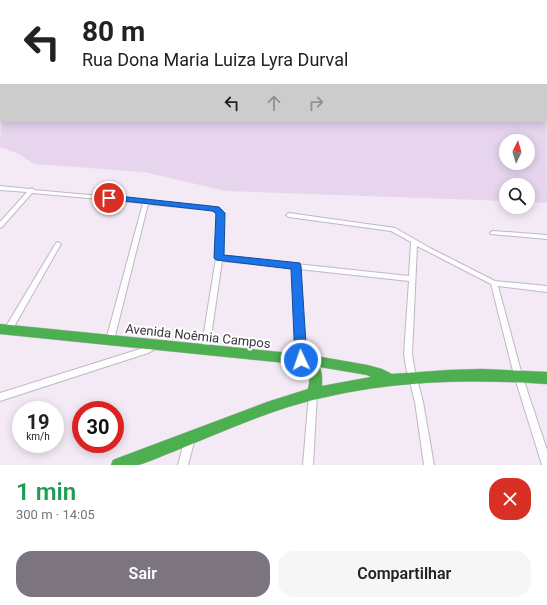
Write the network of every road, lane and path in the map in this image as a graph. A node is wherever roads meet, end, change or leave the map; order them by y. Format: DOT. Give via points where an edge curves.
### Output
graph roads {
  1 [pos="524,0"];
  2 [pos="527,0"];
  3 [pos="0,188"];
  4 [pos="32,190"];
  5 [pos="146,201"];
  6 [pos="289,214"];
  7 [pos="0,226"];
  8 [pos="493,233"];
  9 [pos="547,237"];
  10 [pos="414,242"];
  11 [pos="58,244"];
  12 [pos="219,258"];
  13 [pos="296,266"];
  14 [pos="411,279"];
  15 [pos="494,283"];
  16 [pos="547,289"];
  17 [pos="4,330"];
  18 [pos="110,340"];
  19 [pos="156,345"];
  20 [pos="205,350"];
  21 [pos="306,360"];
  22 [pos="518,375"];
  23 [pos="413,378"];
  24 [pos="547,378"];
  25 [pos="391,380"];
  26 [pos="313,393"];
  27 [pos="0,397"];
  28 [pos="190,437"];
  29 [pos="118,465"];
  30 [pos="183,465"];
  31 [pos="308,465"];
  32 [pos="429,465"];
  33 [pos="547,465"];
  1 -- 2 [label="street"];
  3 -- 4 [label="street"];
  4 -- 5 [label="street"];
  4 -- 7 [label="street"];
  5 -- 12 [label="street" via="219,211"];
  5 -- 18 [label="street"];
  6 -- 10 [label="street" via="387,228 399,231"];
  8 -- 9 [label="street"];
  10 -- 14 [label="street"];
  10 -- 15 [label="street"];
  11 -- 17 [label="street"];
  12 -- 13 [label="street"];
  12 -- 20 [label="street"];
  13 -- 14 [label="street"];
  13 -- 21 [label="street"];
  14 -- 23 [label="street" via="408,354"];
  15 -- 16 [label="street"];
  15 -- 22 [label="street"];
  17 -- 18 [label="street, Avenida Noêmia Campos"];
  18 -- 19 [label="street, Avenida Noêmia Campos"];
  19 -- 20 [label="street, Avenida Noêmia Campos"];
  19 -- 27 [label="street" via="145,351"];
  20 -- 21 [label="street, Avenida Noêmia Campos"];
  21 -- 25 [label="street, Avenida Noêmia Campos" via="367,370"];
  21 -- 26 [label="street" via="314,366 317,377"];
  22 -- 23 [label="street"];
  22 -- 24 [label="street"];
  22 -- 33 [label="street"];
  23 -- 25 [label="street"];
  23 -- 32 [label="street"];
  25 -- 26 [label="street"];
  26 -- 28 [label="street"];
  26 -- 31 [label="street"];
  28 -- 29 [label="street"];
  28 -- 30 [label="street"];
}
